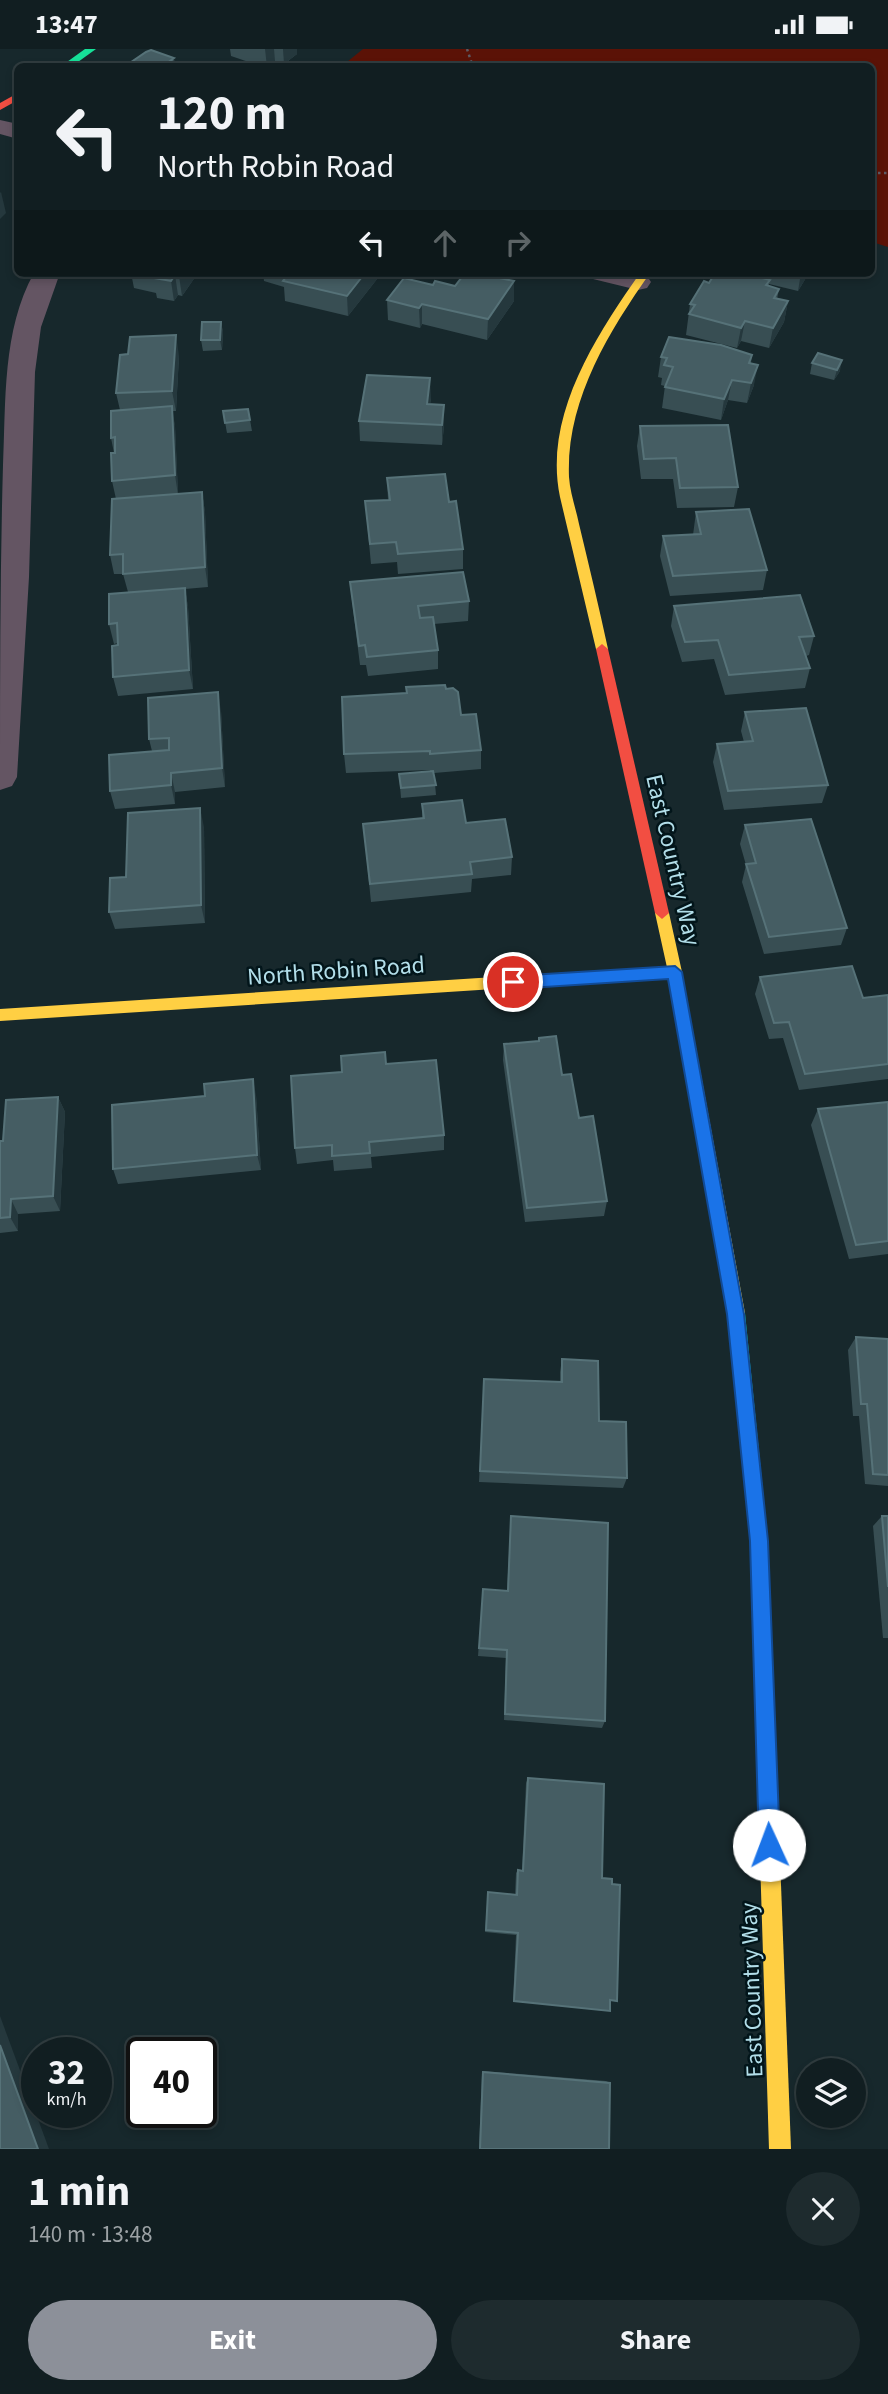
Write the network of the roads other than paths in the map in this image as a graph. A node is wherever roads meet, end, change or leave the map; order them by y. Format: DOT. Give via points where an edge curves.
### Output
graph roads {
  1 [pos="91,49"];
  2 [pos="70,63"];
  3 [pos="45,277"];
  4 [pos="642,277"];
  5 [pos="7,577"];
  6 [pos="0,777"];
  7 [pos="675,972"];
  8 [pos="0,1015"];
  9 [pos="780,2149"];
  1 -- 2 [label="street"];
  3 -- 5 [label="street" via="28,327 21,372"];
  4 -- 7 [label="street, East Country Way" via="592,353 578,384 564,447 563,478"];
  5 -- 6 [label="street"];
  7 -- 8 [label="street, North Robin Road"];
  7 -- 9 [label="street, East Country Way" via="736,1314 759,1541"];
}
